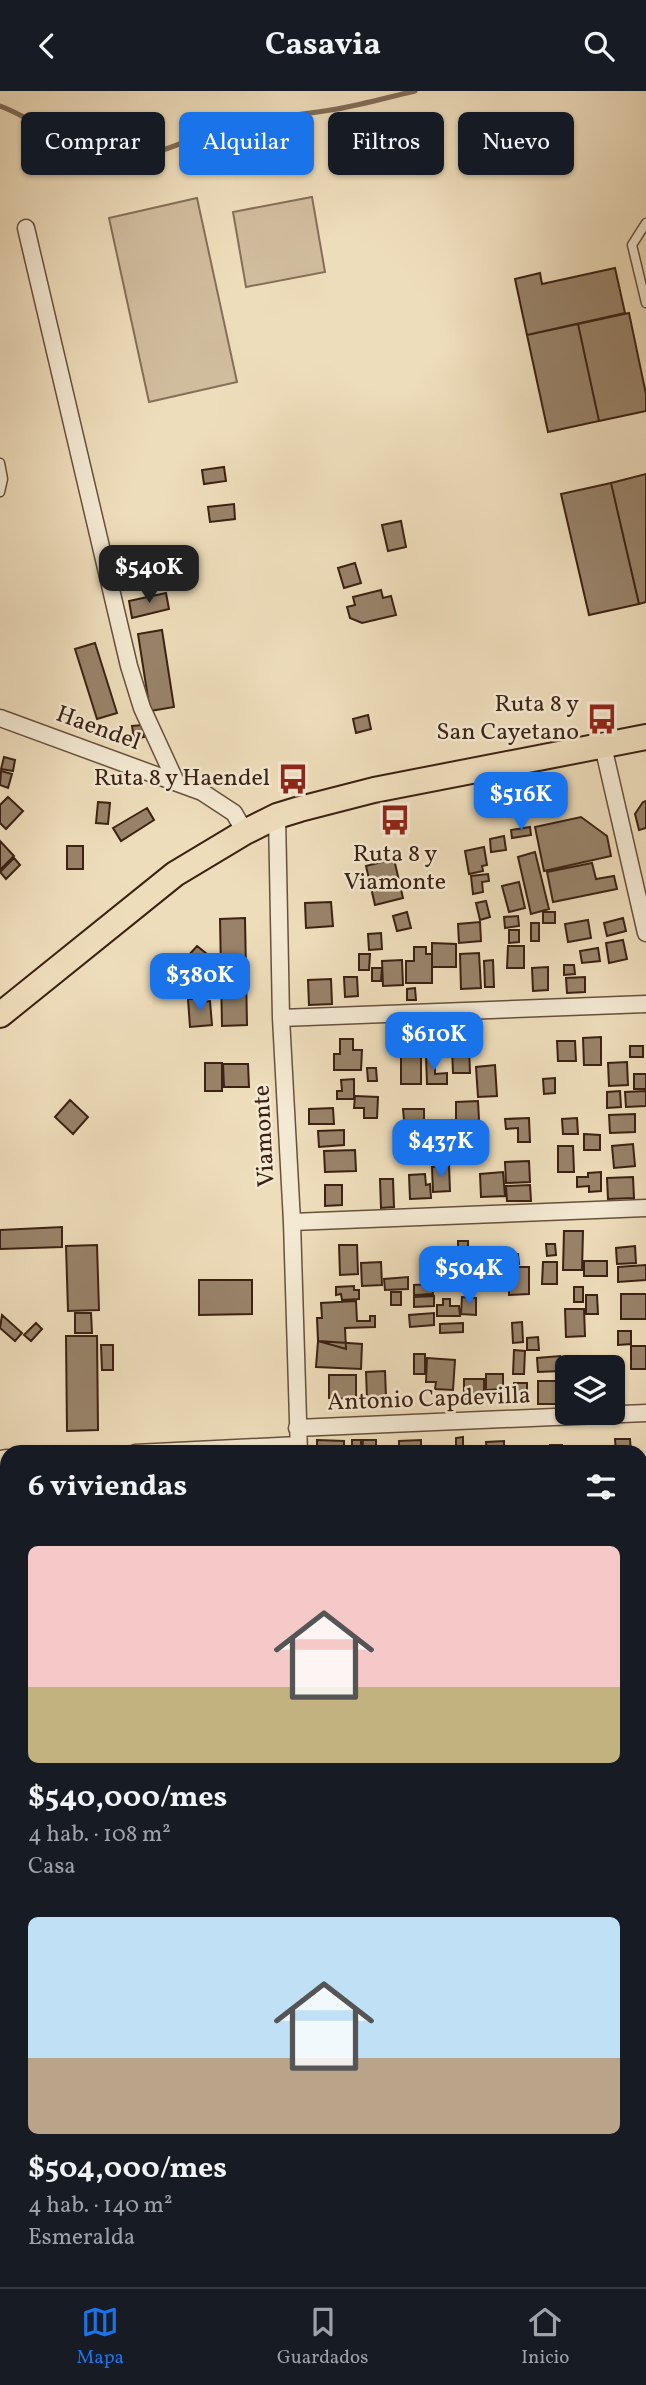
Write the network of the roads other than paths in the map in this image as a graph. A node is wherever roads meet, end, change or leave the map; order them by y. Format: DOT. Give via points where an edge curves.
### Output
graph roads {
  1 [pos="646,223"];
  2 [pos="26,228"];
  3 [pos="646,303"];
  4 [pos="0,464"];
  5 [pos="0,492"];
  6 [pos="0,718"];
  7 [pos="646,737"];
  8 [pos="603,746"];
  9 [pos="176,782"];
  10 [pos="277,816"];
  11 [pos="245,832"];
  12 [pos="646,933"];
  13 [pos="646,1004"];
  14 [pos="0,1015"];
  15 [pos="281,1017"];
  16 [pos="646,1208"];
  17 [pos="292,1222"];
  18 [pos="646,1413"];
  19 [pos="297,1428"];
  20 [pos="299,1445"];
  1 -- 3 [label="lane" via="632,245"];
  2 -- 9 [label="street" via="129,666 142,708"];
  4 -- 5 [label="lane" via="4,479"];
  6 -- 9 [label="street, Haendel"];
  7 -- 8 [label="main road"];
  8 -- 10 [label="main road" via="374,790"];
  8 -- 12 [label="street"];
  9 -- 11 [label="street, Haendel" via="223,804"];
  10 -- 11 [label="main road"];
  10 -- 15 [label="street, Viamonte"];
  11 -- 14 [label="main road" via="175,874"];
  13 -- 15 [label="street"];
  15 -- 17 [label="street, Viamonte"];
  16 -- 17 [label="street"];
  17 -- 19 [label="street, Viamonte"];
  18 -- 19 [label="street, Antonio Capdevilla"];
  19 -- 20 [label="street, Viamonte"];
}
